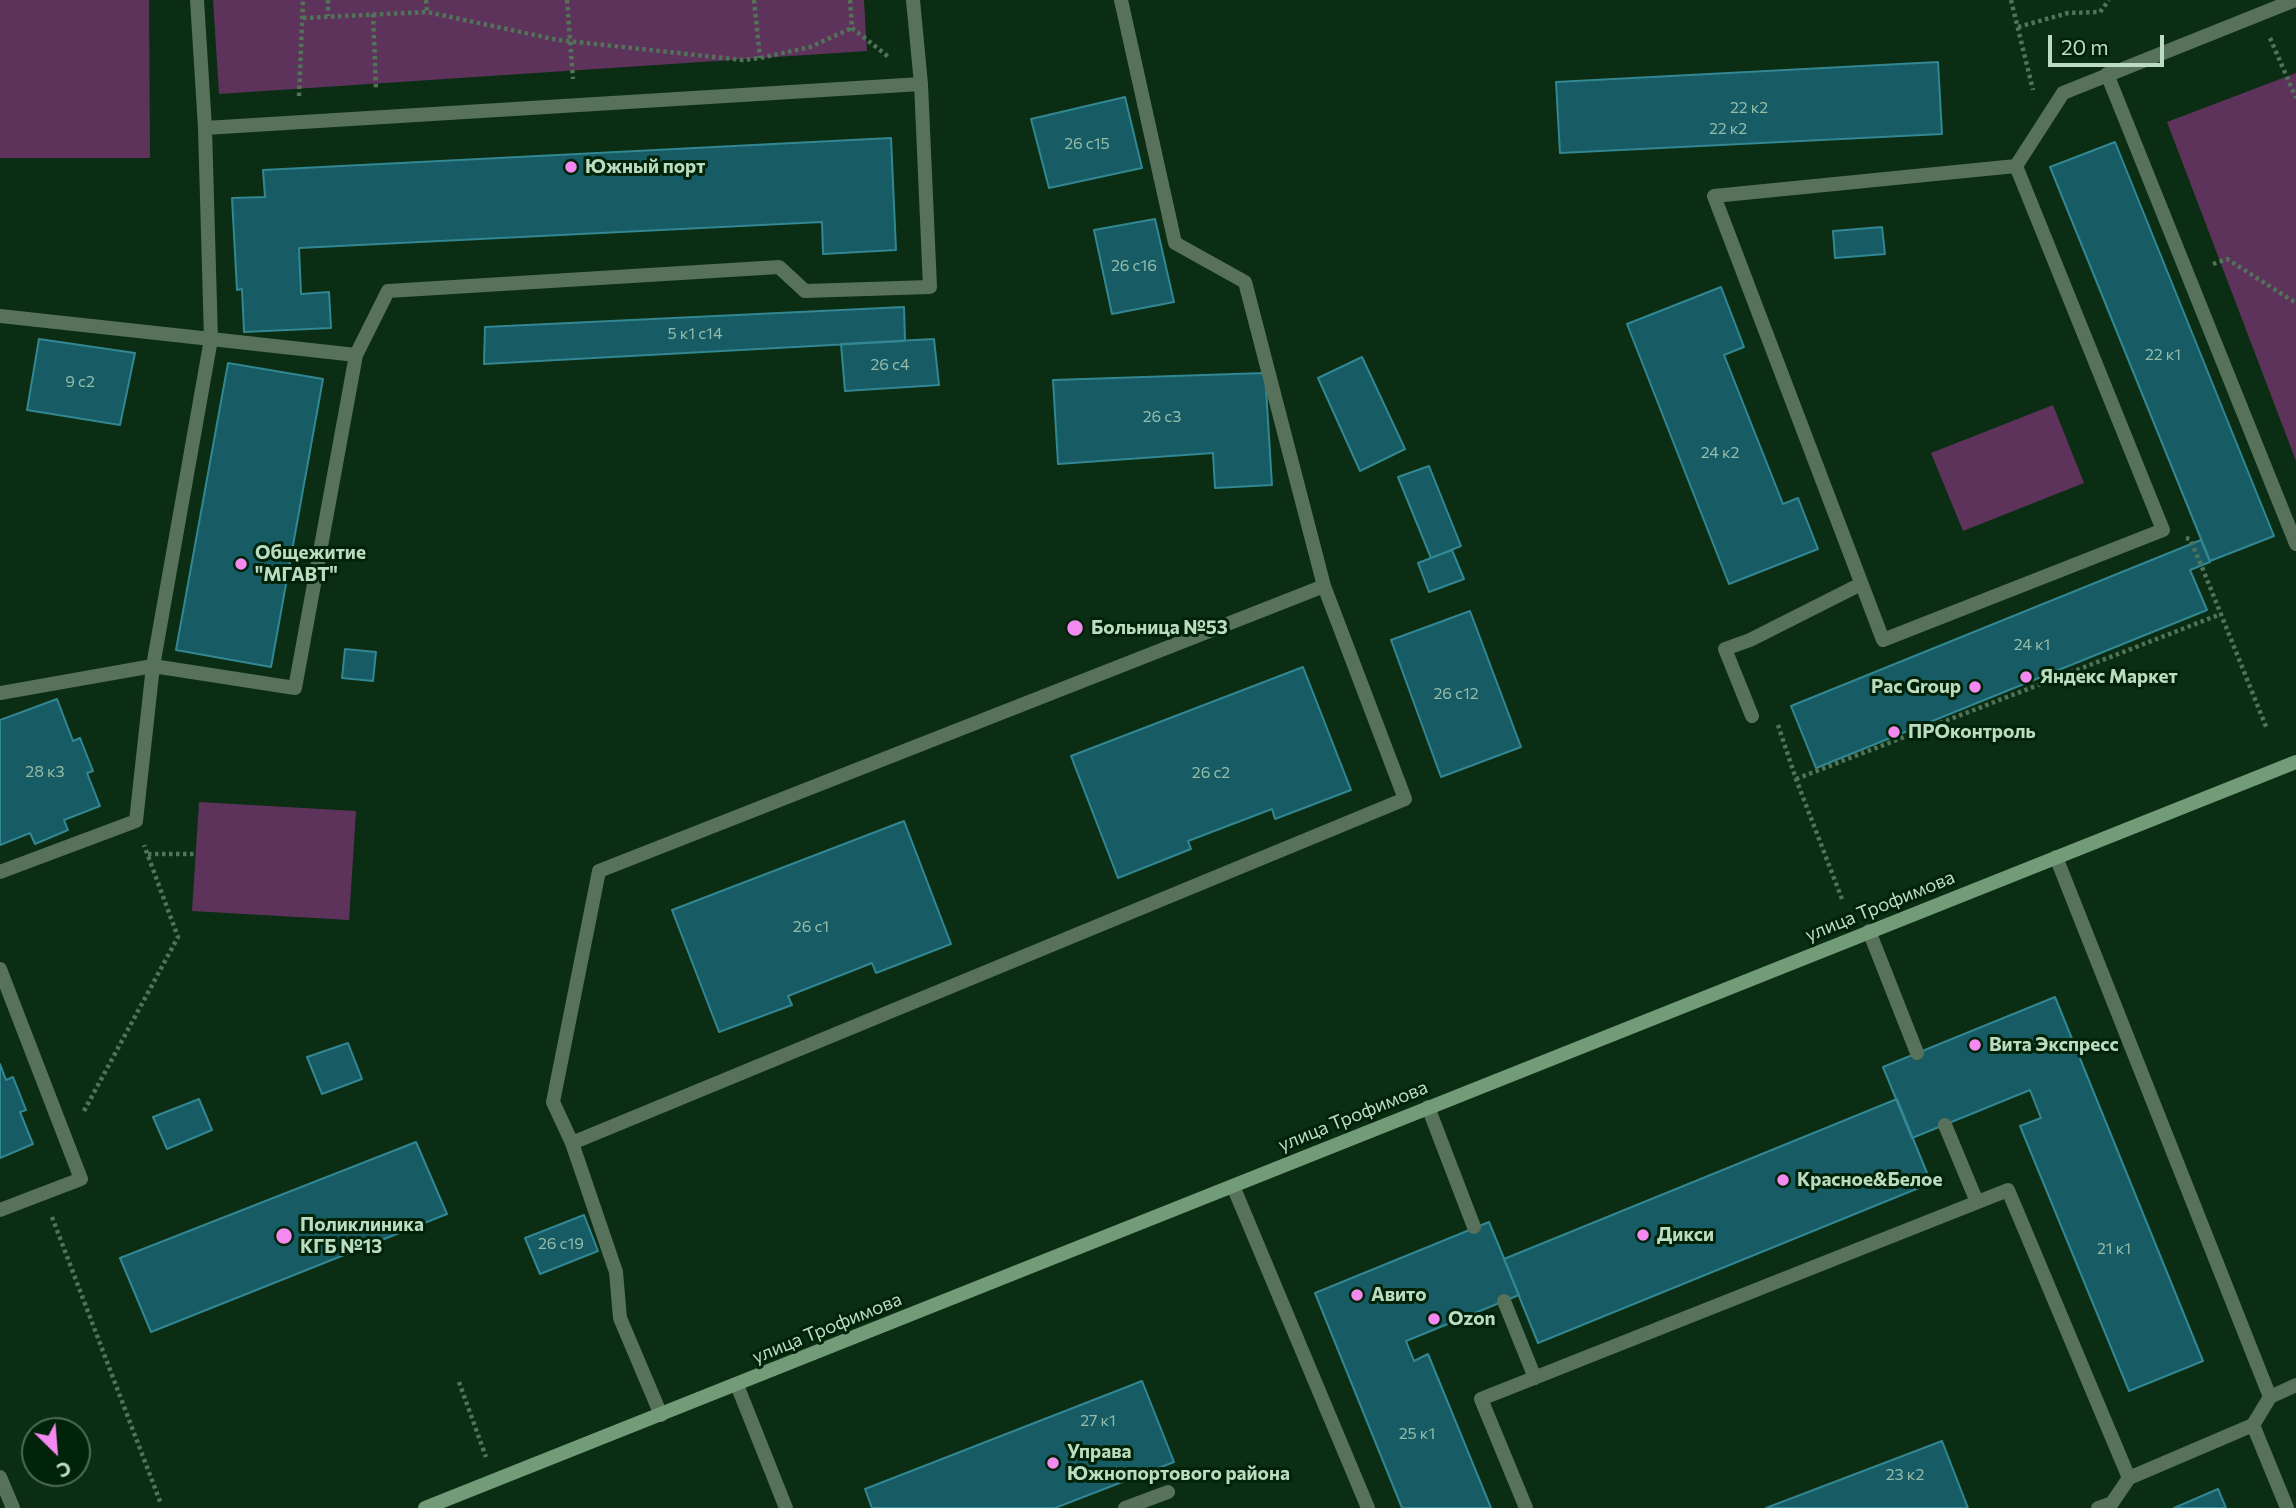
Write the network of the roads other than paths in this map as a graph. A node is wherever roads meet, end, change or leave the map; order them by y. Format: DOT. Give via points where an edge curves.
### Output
graph roads {
  1 [pos="197,0"];
  2 [pos="913,0"];
  3 [pos="1121,0"];
  4 [pos="2295,0"];
  5 [pos="2108,74"];
  6 [pos="921,83"];
  7 [pos="205,128"];
  8 [pos="2016,166"];
  9 [pos="0,316"];
  10 [pos="211,339"];
  11 [pos="356,355"];
  12 [pos="2296,544"];
  13 [pos="1861,584"];
  14 [pos="1324,586"];
  15 [pos="0,692"];
  16 [pos="1752,716"];
  17 [pos="2296,762"];
  18 [pos="2056,857"];
  19 [pos="0,872"];
  20 [pos="1869,932"];
  21 [pos="0,969"];
  22 [pos="1917,1053"];
  23 [pos="1428,1107"];
  24 [pos="1945,1125"];
  25 [pos="572,1143"];
  26 [pos="1233,1186"];
  27 [pos="1977,1202"];
  28 [pos="0,1210"];
  29 [pos="1475,1227"];
  30 [pos="1504,1301"];
  31 [pos="1535,1378"];
  32 [pos="737,1385"];
  33 [pos="2296,1385"];
  34 [pos="2270,1396"];
  35 [pos="662,1415"];
  36 [pos="2253,1425"];
  37 [pos="0,1477"];
  38 [pos="2129,1478"];
  39 [pos="1168,1492"];
  40 [pos="2113,1505"];
  41 [pos="13,1508"];
  42 [pos="425,1508"];
  43 [pos="786,1508"];
  44 [pos="1125,1508"];
  45 [pos="1368,1508"];
  46 [pos="1526,1508"];
  47 [pos="2098,1508"];
  48 [pos="2287,1508"];
  1 -- 7 [label="lane"];
  2 -- 6 [label="lane"];
  3 -- 14 [label="lane" via="1175,243 1245,282"];
  4 -- 5 [label="lane"];
  5 -- 8 [label="lane" via="2063,93"];
  5 -- 12 [label="lane"];
  6 -- 7 [label="lane"];
  6 -- 11 [label="lane" via="930,287 805,291 779,267 388,291"];
  7 -- 10 [label="lane"];
  8 -- 13 [label="lane" via="1713,196"];
  8 -- 13 [label="lane" via="2162,530 1882,640"];
  9 -- 10 [label="lane"];
  10 -- 11 [label="lane"];
  10 -- 15 [label="lane" via="153,666"];
  11 -- 19 [label="lane" via="295,688 153,666 136,821"];
  13 -- 16 [label="lane" via="1725,649"];
  14 -- 25 [label="lane" via="599,871 553,1102"];
  14 -- 25 [label="lane" via="1405,799"];
  17 -- 18 [label="main road, улица Трофимова"];
  18 -- 20 [label="main road, улица Трофимова"];
  18 -- 34 [label="lane"];
  20 -- 22 [label="lane"];
  20 -- 23 [label="main road, улица Трофимова"];
  21 -- 28 [label="lane" via="81,1180"];
  23 -- 26 [label="main road, улица Трофимова"];
  23 -- 29 [label="lane"];
  24 -- 27 [label="lane"];
  25 -- 35 [label="lane" via="616,1272 620,1318"];
  26 -- 32 [label="main road, улица Трофимова"];
  26 -- 45 [label="lane"];
  27 -- 31 [label="lane"];
  27 -- 38 [label="lane" via="2008,1190"];
  30 -- 31 [label="lane"];
  31 -- 46 [label="lane" via="1481,1399"];
  32 -- 35 [label="main road, улица Трофимова"];
  32 -- 43 [label="lane"];
  33 -- 34 [label="lane"];
  34 -- 36 [label="lane"];
  35 -- 42 [label="main road, улица Трофимова"];
  36 -- 38 [label="lane"];
  36 -- 48 [label="lane"];
  37 -- 41 [label="lane"];
  38 -- 40 [label="lane"];
  39 -- 44 [label="lane"];
  40 -- 47 [label="lane"];
}
